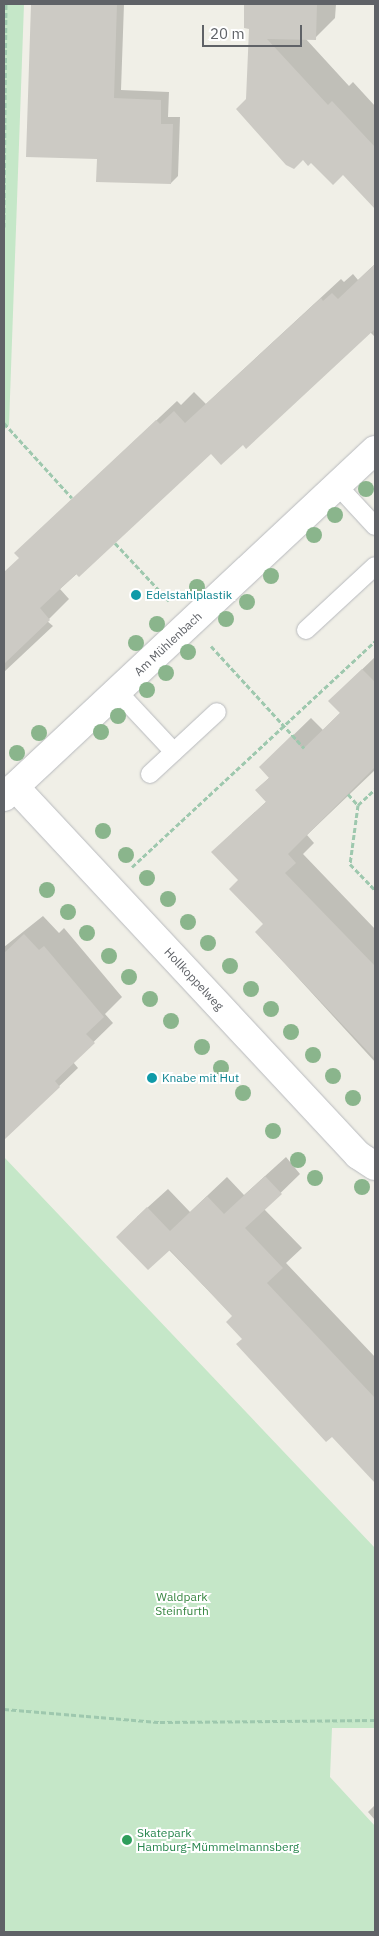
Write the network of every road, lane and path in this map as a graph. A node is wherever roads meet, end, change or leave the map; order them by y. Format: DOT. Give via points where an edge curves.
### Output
graph roads {
  1 [pos="6,4"];
  2 [pos="4,227"];
  3 [pos="4,423"];
  4 [pos="375,450"];
  5 [pos="337,485"];
  6 [pos="72,498"];
  7 [pos="375,526"];
  8 [pos="115,543"];
  9 [pos="375,566"];
  10 [pos="190,623"];
  11 [pos="306,630"];
  12 [pos="375,641"];
  13 [pos="118,691"];
  14 [pos="217,712"];
  15 [pos="304,748"];
  16 [pos="174,752"];
  17 [pos="150,774"];
  18 [pos="375,789"];
  19 [pos="10,792"];
  20 [pos="348,794"];
  21 [pos="358,805"];
  22 [pos="109,888"];
  23 [pos="375,890"];
  24 [pos="375,1166"];
  25 [pos="4,1709"];
  26 [pos="375,1720"];
  1 -- 2 [label="path"];
  3 -- 6 [label="path"];
  4 -- 5 [label="street, Am Mühlenbach"];
  5 -- 7 [label="lane"];
  5 -- 10 [label="street, Am Mühlenbach"];
  8 -- 10 [label="path"];
  9 -- 11 [label="lane"];
  10 -- 13 [label="street, Am Mühlenbach"];
  10 -- 15 [label="path"];
  12 -- 22 [label="path"];
  13 -- 16 [label="lane"];
  13 -- 19 [label="street, Am Mühlenbach"];
  14 -- 16 [label="lane"];
  16 -- 17 [label="lane"];
  18 -- 21 [label="path"];
  19 -- 22 [label="street, Hollkoppelweg"];
  20 -- 21 [label="path"];
  21 -- 23 [label="path" via="350,864"];
  22 -- 24 [label="street, Hollkoppelweg" via="358,1155"];
  25 -- 26 [label="path" via="160,1722"];
}
